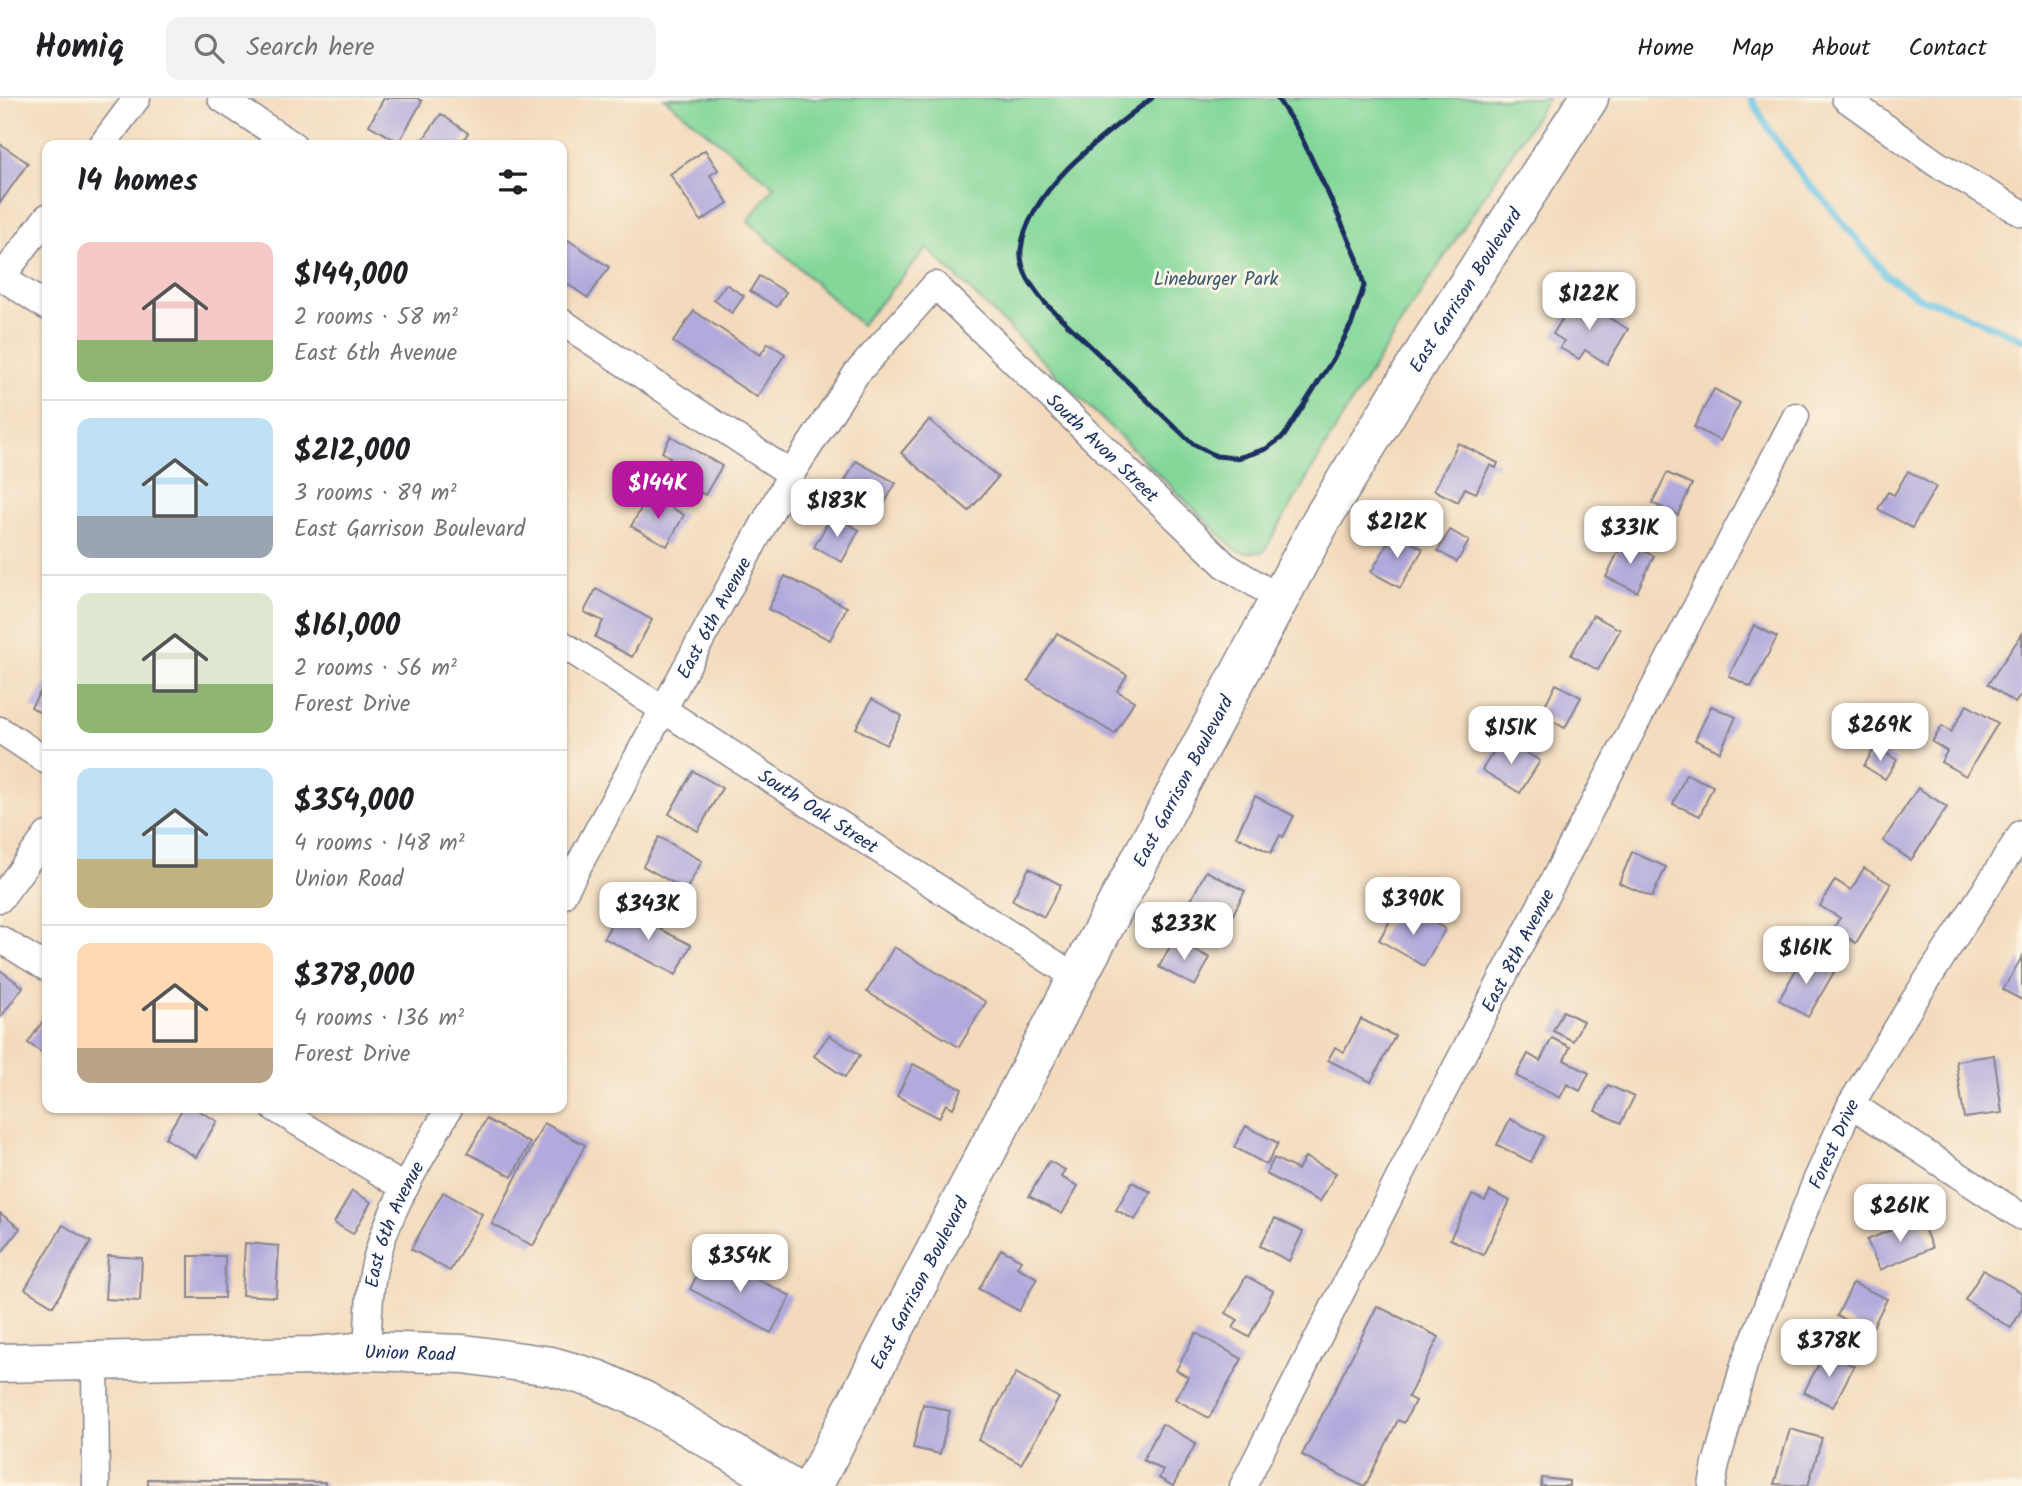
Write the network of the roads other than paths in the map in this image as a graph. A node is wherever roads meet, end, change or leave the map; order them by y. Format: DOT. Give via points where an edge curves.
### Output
graph roads {
  1 [pos="137,98"];
  2 [pos="221,98"];
  3 [pos="1589,98"];
  4 [pos="1845,98"];
  5 [pos="106,140"];
  6 [pos="285,140"];
  7 [pos="2022,213"];
  8 [pos="42,223"];
  9 [pos="1,276"];
  10 [pos="935,285"];
  11 [pos="42,304"];
  12 [pos="567,325"];
  13 [pos="1796,416"];
  14 [pos="791,474"];
  15 [pos="1279,598"];
  16 [pos="567,647"];
  17 [pos="662,710"];
  18 [pos="0,730"];
  19 [pos="42,758"];
  20 [pos="2022,833"];
  21 [pos="42,842"];
  22 [pos="567,887"];
  23 [pos="0,899"];
  24 [pos="0,939"];
  25 [pos="42,965"];
  26 [pos="1077,978"];
  27 [pos="1851,1104"];
  28 [pos="282,1113"];
  29 [pos="446,1113"];
  30 [pos="405,1188"];
  31 [pos="2022,1217"];
  32 [pos="367,1351"];
  33 [pos="94,1361"];
  34 [pos="0,1363"];
  35 [pos="96,1486"];
  36 [pos="788,1486"];
  37 [pos="813,1486"];
  38 [pos="1243,1486"];
  39 [pos="1712,1486"];
  1 -- 5 [label="street"];
  2 -- 6 [label="street"];
  3 -- 15 [label="main road, East Garrison Boulevard" via="1433,338"];
  4 -- 7 [label="street" via="1937,164"];
  8 -- 9 [label="street"];
  9 -- 11 [label="street"];
  10 -- 14 [label="street, East 6th Avenue" via="856,374"];
  10 -- 15 [label="street, South Avon Street" via="1226,566"];
  12 -- 14 [label="street"];
  13 -- 38 [label="street, East 8th Avenue"];
  14 -- 17 [label="street, East 6th Avenue"];
  15 -- 26 [label="main road, East Garrison Boulevard"];
  16 -- 17 [label="street, South Oak Street"];
  17 -- 22 [label="street, East 6th Avenue"];
  17 -- 26 [label="street, South Oak Street"];
  18 -- 19 [label="street"];
  20 -- 27 [label="street, Forest Drive"];
  21 -- 23 [label="street"];
  24 -- 25 [label="street"];
  26 -- 37 [label="main road, East Garrison Boulevard"];
  27 -- 31 [label="street"];
  27 -- 39 [label="street, Forest Drive" via="1744,1365"];
  28 -- 30 [label="street"];
  29 -- 30 [label="street, East 6th Avenue"];
  30 -- 32 [label="street, East 6th Avenue" via="374,1266"];
  32 -- 33 [label="main road, Union Road"];
  32 -- 36 [label="main road, Union Road" via="492,1357 591,1378 645,1401"];
  33 -- 34 [label="main road, Union Road"];
  33 -- 35 [label="street"];
}
